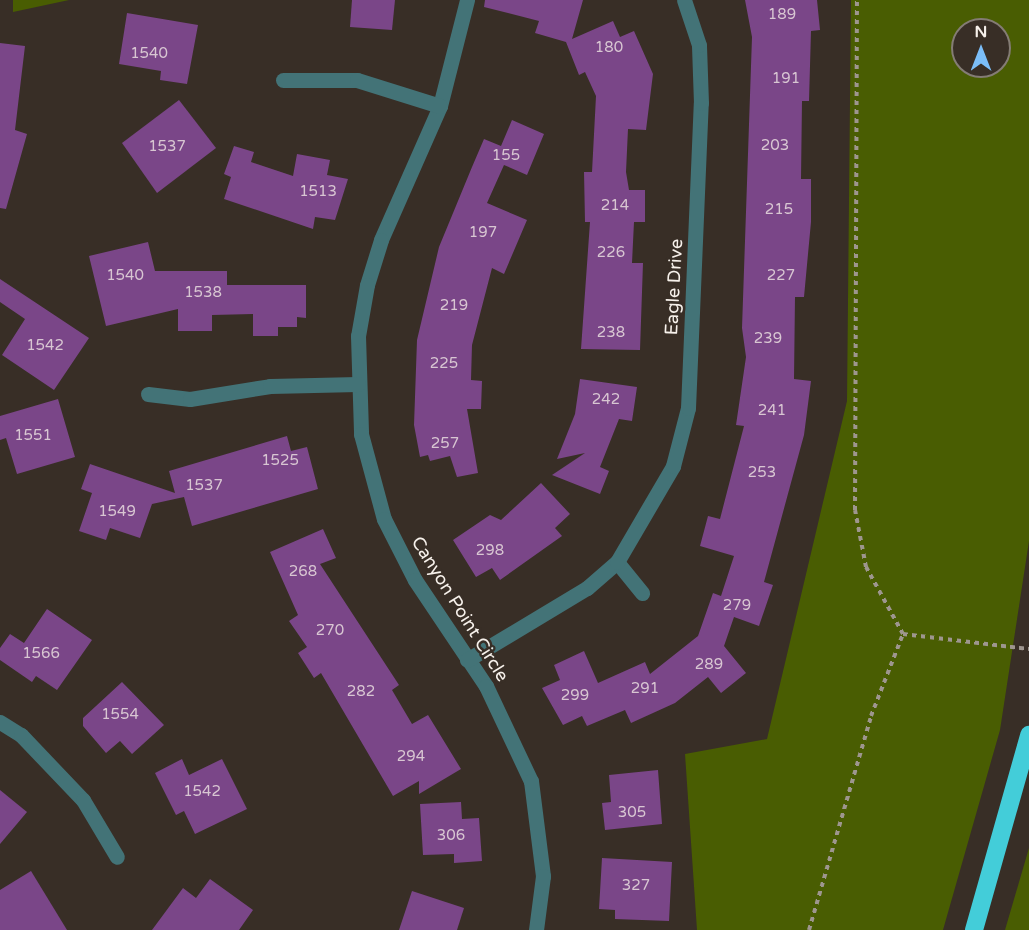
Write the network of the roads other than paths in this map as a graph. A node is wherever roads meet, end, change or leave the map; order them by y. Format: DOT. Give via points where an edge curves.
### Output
graph roads {
  1 [pos="467,0"];
  2 [pos="684,0"];
  3 [pos="282,80"];
  4 [pos="440,106"];
  5 [pos="358,384"];
  6 [pos="148,394"];
  7 [pos="617,562"];
  8 [pos="642,592"];
  9 [pos="467,660"];
  10 [pos="0,722"];
  11 [pos="1029,735"];
  12 [pos="117,857"];
  13 [pos="536,930"];
  14 [pos="974,930"];
  1 -- 4 [label="street, Canyon Point Circle"];
  2 -- 7 [label="street, Eagle Drive" via="699,45 701,103 688,408 673,466"];
  3 -- 4 [label="street" via="357,80"];
  4 -- 5 [label="street, Canyon Point Circle" via="367,285 358,336"];
  5 -- 6 [label="street" via="270,386 190,399"];
  5 -- 9 [label="street, Canyon Point Circle" via="364,454 384,519"];
  7 -- 8 [label="street"];
  7 -- 9 [label="street, Eagle Drive" via="587,588"];
  9 -- 13 [label="street, Canyon Point Circle" via="514,739 531,781 543,876"];
  10 -- 12 [label="street" via="21,735 82,800"];
  11 -- 14 [label="highway"];
}
